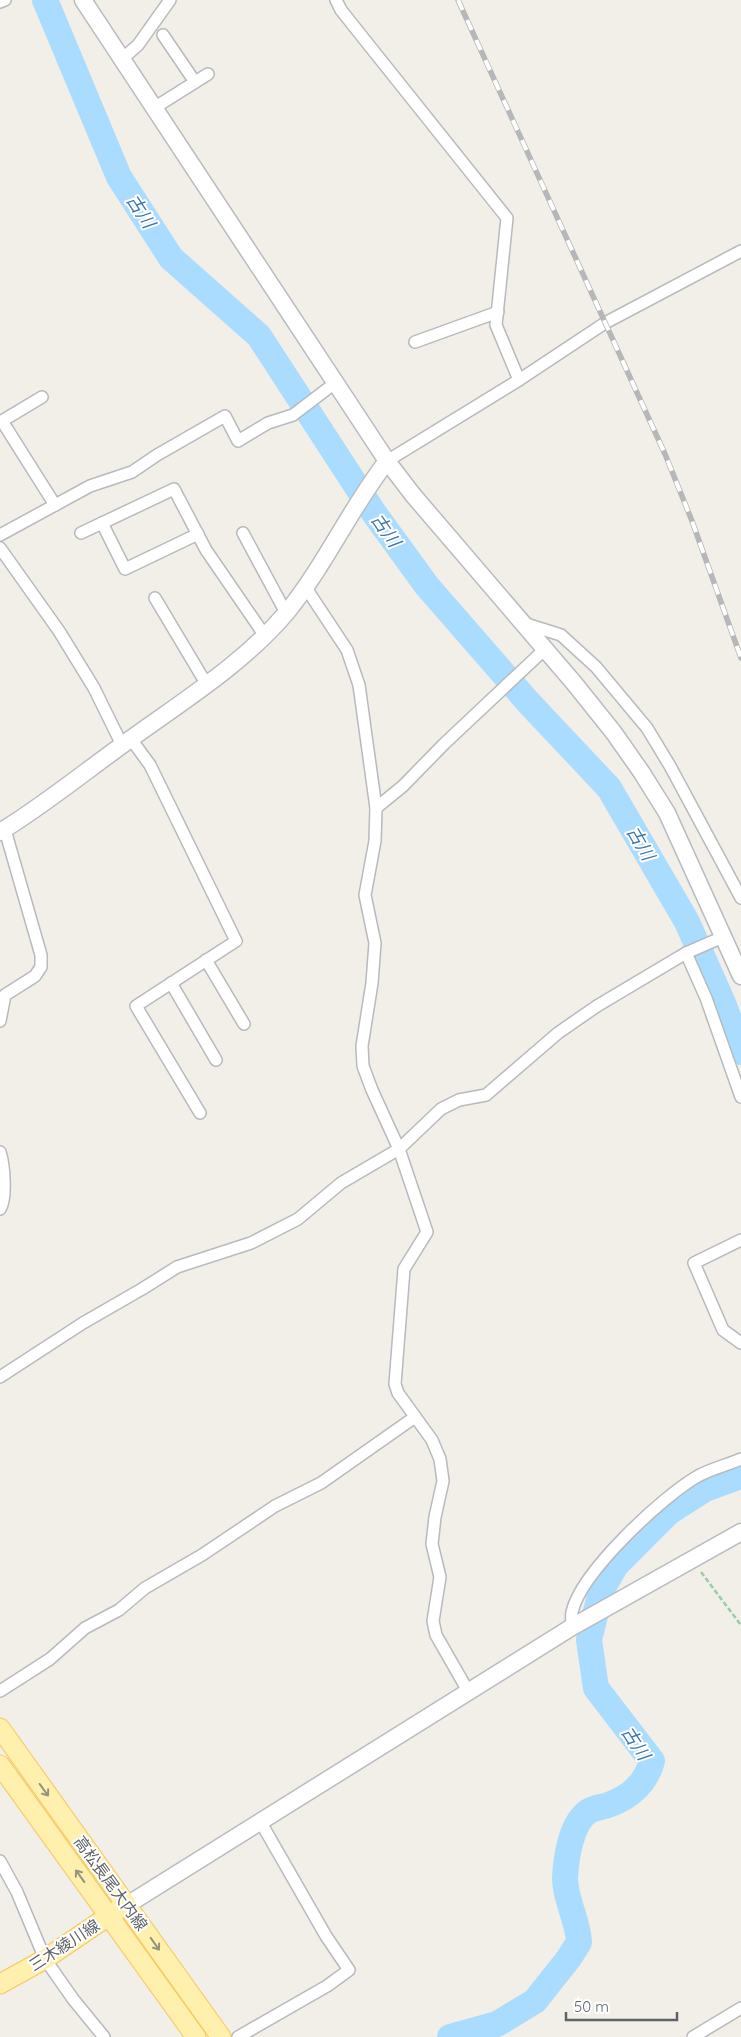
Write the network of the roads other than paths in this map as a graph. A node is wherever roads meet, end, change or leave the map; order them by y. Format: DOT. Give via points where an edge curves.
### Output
graph roads {
  1 [pos="5,0"];
  2 [pos="83,0"];
  3 [pos="170,0"];
  4 [pos="336,0"];
  5 [pos="0,2"];
  6 [pos="163,36"];
  7 [pos="122,59"];
  8 [pos="208,74"];
  9 [pos="195,82"];
  10 [pos="154,108"];
  11 [pos="741,251"];
  12 [pos="498,312"];
  13 [pos="415,342"];
  14 [pos="519,380"];
  15 [pos="335,383"];
  16 [pos="42,397"];
  17 [pos="387,461"];
  18 [pos="54,505"];
  19 [pos="102,523"];
  20 [pos="81,533"];
  21 [pos="243,533"];
  22 [pos="198,534"];
  23 [pos="0,535"];
  24 [pos="0,548"];
  25 [pos="306,588"];
  26 [pos="155,598"];
  27 [pos="286,613"];
  28 [pos="523,623"];
  29 [pos="265,636"];
  30 [pos="545,649"];
  31 [pos="207,685"];
  32 [pos="127,742"];
  33 [pos="376,808"];
  34 [pos="2,831"];
  35 [pos="741,898"];
  36 [pos="716,939"];
  37 [pos="688,953"];
  38 [pos="206,960"];
  39 [pos="739,967"];
  40 [pos="171,983"];
  41 [pos="0,1021"];
  42 [pos="244,1024"];
  43 [pos="216,1060"];
  44 [pos="741,1097"];
  45 [pos="200,1113"];
  46 [pos="399,1150"];
  47 [pos="0,1152"];
  48 [pos="0,1209"];
  49 [pos="741,1240"];
  50 [pos="741,1343"];
  51 [pos="0,1377"];
  52 [pos="415,1417"];
  53 [pos="741,1459"];
  54 [pos="741,1532"];
  55 [pos="575,1625"];
  56 [pos="0,1691"];
  57 [pos="468,1691"];
  58 [pos="0,1728"];
  59 [pos="0,1765"];
  60 [pos="260,1821"];
  61 [pos="0,1862"];
  62 [pos="127,1905"];
  63 [pos="109,1916"];
  64 [pos="45,1960"];
  65 [pos="0,1984"];
  66 [pos="741,2008"];
  67 [pos="104,2037"];
  68 [pos="196,2037"];
  69 [pos="221,2037"];
  70 [pos="238,2037"];
  71 [pos="693,2037"];
  1 -- 5 [label="street"];
  2 -- 7 [label="street"];
  3 -- 7 [label="street" via="138,45"];
  4 -- 12 [label="street" via="507,218"];
  6 -- 9 [label="street"];
  7 -- 10 [label="street"];
  8 -- 9 [label="street"];
  9 -- 10 [label="street"];
  10 -- 15 [label="street"];
  11 -- 14 [label="street" via="606,323"];
  12 -- 13 [label="street"];
  12 -- 14 [label="street" via="496,325"];
  14 -- 17 [label="street"];
  15 -- 17 [label="street"];
  15 -- 18 [label="street" via="293,415 268,423 238,441 225,416 157,454 132,472 90,486"];
  16 -- 18 [label="street" via="2,421"];
  17 -- 25 [label="street"];
  17 -- 28 [label="street"];
  18 -- 23 [label="street"];
  19 -- 20 [label="street"];
  19 -- 22 [label="street" via="174,489"];
  19 -- 22 [label="street" via="125,568"];
  21 -- 27 [label="street"];
  22 -- 29 [label="street"];
  24 -- 32 [label="street" via="69,647"];
  25 -- 27 [label="street"];
  25 -- 33 [label="street" via="346,650 359,685"];
  26 -- 31 [label="street"];
  27 -- 29 [label="street"];
  28 -- 30 [label="street"];
  28 -- 35 [label="street" via="561,635 596,667 647,728"];
  29 -- 31 [label="street"];
  30 -- 33 [label="street"];
  30 -- 36 [label="street" via="642,772 666,813"];
  31 -- 32 [label="street"];
  32 -- 34 [label="street"];
  32 -- 38 [label="street" via="150,765 236,941"];
  33 -- 46 [label="street" via="375,841 365,895 375,943 362,1066"];
  34 -- 41 [label="street" via="41,955 41,967 35,976 5,995"];
  36 -- 37 [label="street"];
  36 -- 39 [label="street"];
  37 -- 44 [label="street"];
  37 -- 46 [label="street" via="558,1033 486,1095 459,1100 441,1109"];
  38 -- 40 [label="street"];
  38 -- 42 [label="street"];
  40 -- 43 [label="street"];
  40 -- 45 [label="street" via="136,1006"];
  46 -- 51 [label="street" via="341,1183 298,1219 251,1243 177,1266"];
  46 -- 52 [label="street" via="426,1232 404,1269 395,1384"];
  47 -- 48 [label="street" via="4,1191"];
  49 -- 50 [label="street" via="694,1263 723,1330"];
  52 -- 56 [label="street" via="327,1480 275,1506 145,1588 119,1610 85,1628 50,1659"];
  52 -- 57 [label="street" via="432,1440 440,1459 443,1481 432,1544 440,1577 433,1621 436,1635"];
  53 -- 55 [label="street" via="698,1476 656,1507 608,1555 583,1590 572,1611"];
  54 -- 55 [label="street"];
  55 -- 57 [label="street"];
  57 -- 60 [label="street"];
  58 -- 62 [label="main road, 高松長尾大内線, one-way"];
  63 -- 59 [label="main road, 高松長尾大内線, one-way"];
  60 -- 62 [label="street"];
  60 -- 70 [label="street" via="349,1970"];
  61 -- 64 [label="street"];
  62 -- 63 [label="main road, 三木綾川線"];
  62 -- 69 [label="main road, 高松長尾大内線, one-way"];
  63 -- 64 [label="main road, 三木綾川線"];
  63 -- 68 [label="main road, 高松長尾大内線"];
  64 -- 65 [label="main road, 三木綾川線"];
  64 -- 67 [label="street"];
  66 -- 71 [label="street"];
}
